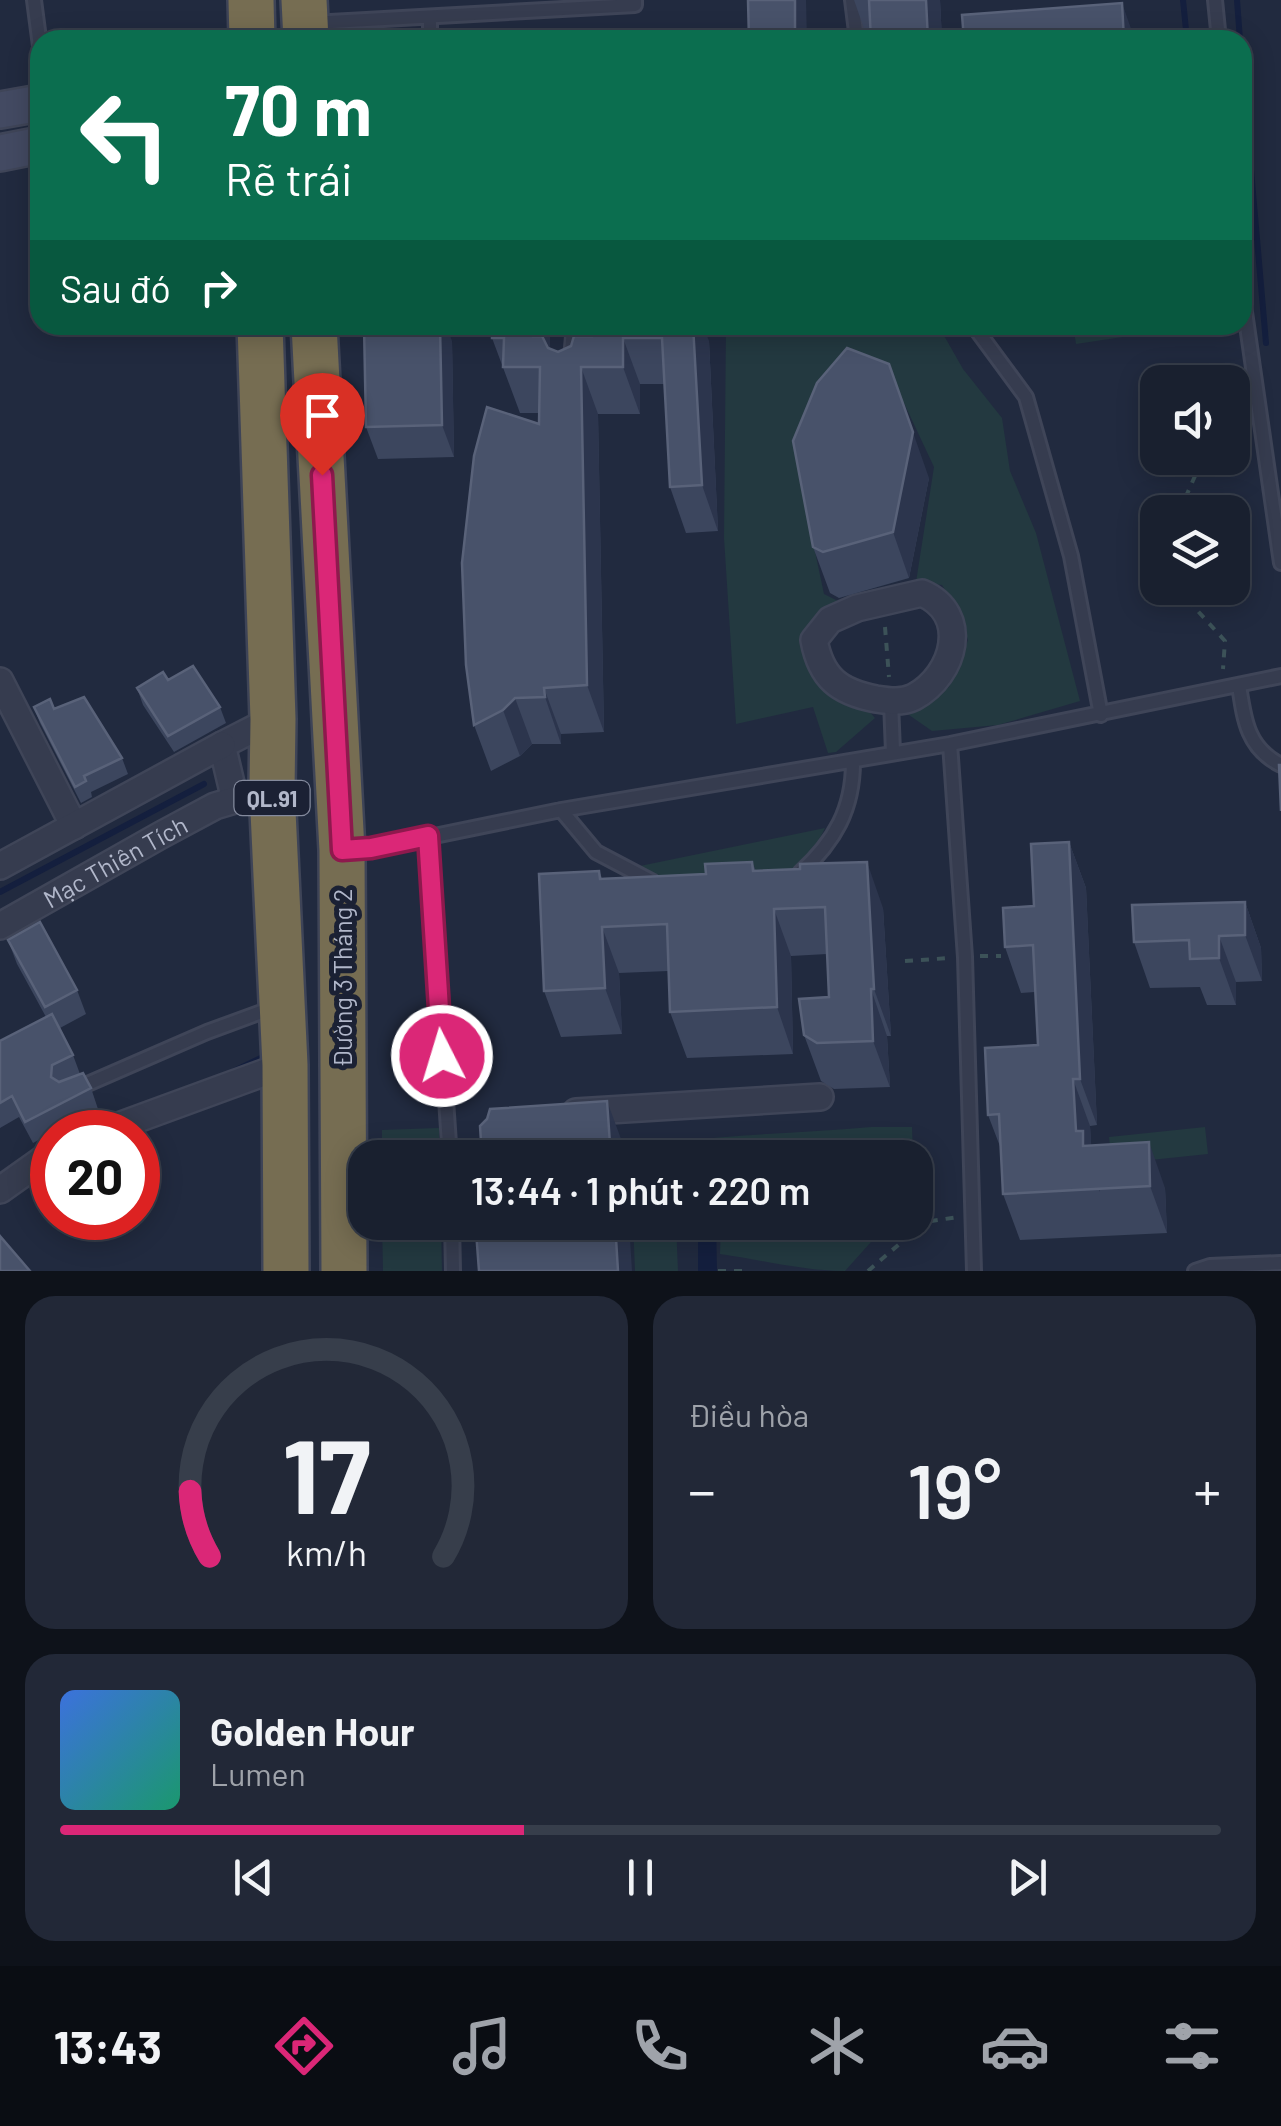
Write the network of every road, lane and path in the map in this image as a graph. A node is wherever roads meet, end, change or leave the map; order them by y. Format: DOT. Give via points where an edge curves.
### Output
graph roads {
  1 [pos="34,0"];
  2 [pos="251,0"];
  3 [pos="852,0"];
  4 [pos="1215,0"];
  5 [pos="635,3"];
  6 [pos="554,5"];
  7 [pos="430,18"];
  8 [pos="305,21"];
  9 [pos="38,30"];
  10 [pos="252,30"];
  11 [pos="430,30"];
  12 [pos="856,30"];
  13 [pos="1218,30"];
  14 [pos="30,105"];
  15 [pos="0,110"];
  16 [pos="30,148"];
  17 [pos="0,153"];
  18 [pos="260,335"];
  19 [pos="315,335"];
  20 [pos="579,335"];
  21 [pos="980,335"];
  22 [pos="1248,335"];
  23 [pos="575,382"];
  24 [pos="1281,563"];
  25 [pos="883,600"];
  26 [pos="1193,605"];
  27 [pos="1281,676"];
  28 [pos="0,681"];
  29 [pos="1239,685"];
  30 [pos="1222,689"];
  31 [pos="891,702"];
  32 [pos="1101,715"];
  33 [pos="272,718"];
  34 [pos="950,744"];
  35 [pos="222,745"];
  36 [pos="893,752"];
  37 [pos="853,762"];
  38 [pos="1281,765"];
  39 [pos="254,795"];
  40 [pos="561,810"];
  41 [pos="74,826"];
  42 [pos="428,836"];
  43 [pos="356,849"];
  44 [pos="0,866"];
  45 [pos="787,882"];
  46 [pos="662,886"];
  47 [pos="0,926"];
  48 [pos="282,1005"];
  49 [pos="285,1065"];
  50 [pos="67,1093"];
  51 [pos="820,1097"];
  52 [pos="160,1111"];
  53 [pos="549,1113"];
  54 [pos="449,1140"];
  55 [pos="30,1169"];
  56 [pos="0,1190"];
  57 [pos="972,1214"];
  58 [pos="452,1240"];
  59 [pos="1281,1262"];
  60 [pos="286,1271"];
  61 [pos="344,1271"];
  62 [pos="453,1271"];
  63 [pos="720,1271"];
  64 [pos="745,1271"];
  65 [pos="868,1271"];
  66 [pos="974,1271"];
  67 [pos="1195,1271"];
  1 -- 9 [label="lane"];
  2 -- 10 [label="highway"];
  3 -- 12 [label="lane"];
  4 -- 13 [label="lane"];
  5 -- 6 [label="lane"];
  6 -- 7 [label="lane"];
  7 -- 8 [label="lane"];
  7 -- 11 [label="lane"];
  14 -- 15 [label="main road"];
  16 -- 17 [label="main road"];
  18 -- 33 [label="highway, QL.91"];
  19 -- 43 [label="highway, Đường 3 Tháng 2 / QL.91"];
  20 -- 23 [label="street"];
  21 -- 32 [label="lane" via="1026,397 1071,556"];
  22 -- 24 [label="lane"];
  25 -- 31 [label="path"];
  25 -- 31 [label="street" via="830,620 814,640 834,683"];
  25 -- 31 [label="street" via="922,593 938,600 954,642 932,684"];
  26 -- 30 [label="path" via="1225,640"];
  27 -- 29 [label="lane"];
  28 -- 41 [label="street"];
  29 -- 30 [label="lane"];
  29 -- 38 [label="lane" via="1247,733"];
  30 -- 32 [label="lane"];
  31 -- 36 [label="lane"];
  32 -- 34 [label="lane"];
  33 -- 35 [label="street, Mạc Thiên Tích"];
  33 -- 39 [label="highway, QL.91"];
  34 -- 36 [label="lane"];
  34 -- 57 [label="lane" via="965,957"];
  35 -- 39 [label="street"];
  35 -- 41 [label="street, Mạc Thiên Tích"];
  36 -- 37 [label="lane"];
  37 -- 40 [label="lane"];
  37 -- 45 [label="lane" via="850,803 829,842"];
  39 -- 47 [label="street, Mạc Thiên Tích" via="215,806"];
  39 -- 48 [label="highway, QL.91"];
  40 -- 42 [label="lane"];
  40 -- 46 [label="lane" via="596,852"];
  41 -- 44 [label="street, Mạc Thiên Tích"];
  42 -- 43 [label="lane"];
  42 -- 54 [label="lane"];
  43 -- 61 [label="highway, Đường 3 Tháng 2 / QL.91"];
  48 -- 49 [label="highway, QL.91"];
  48 -- 50 [label="lane"];
  49 -- 52 [label="street"];
  49 -- 60 [label="highway, QL.91"];
  51 -- 53 [label="street"];
  55 -- 56 [label="street"];
  57 -- 65 [label="path" via="925,1222"];
  57 -- 66 [label="lane"];
  58 -- 62 [label="lane"];
  59 -- 67 [label="lane"];
  63 -- 64 [label="path"];
}
